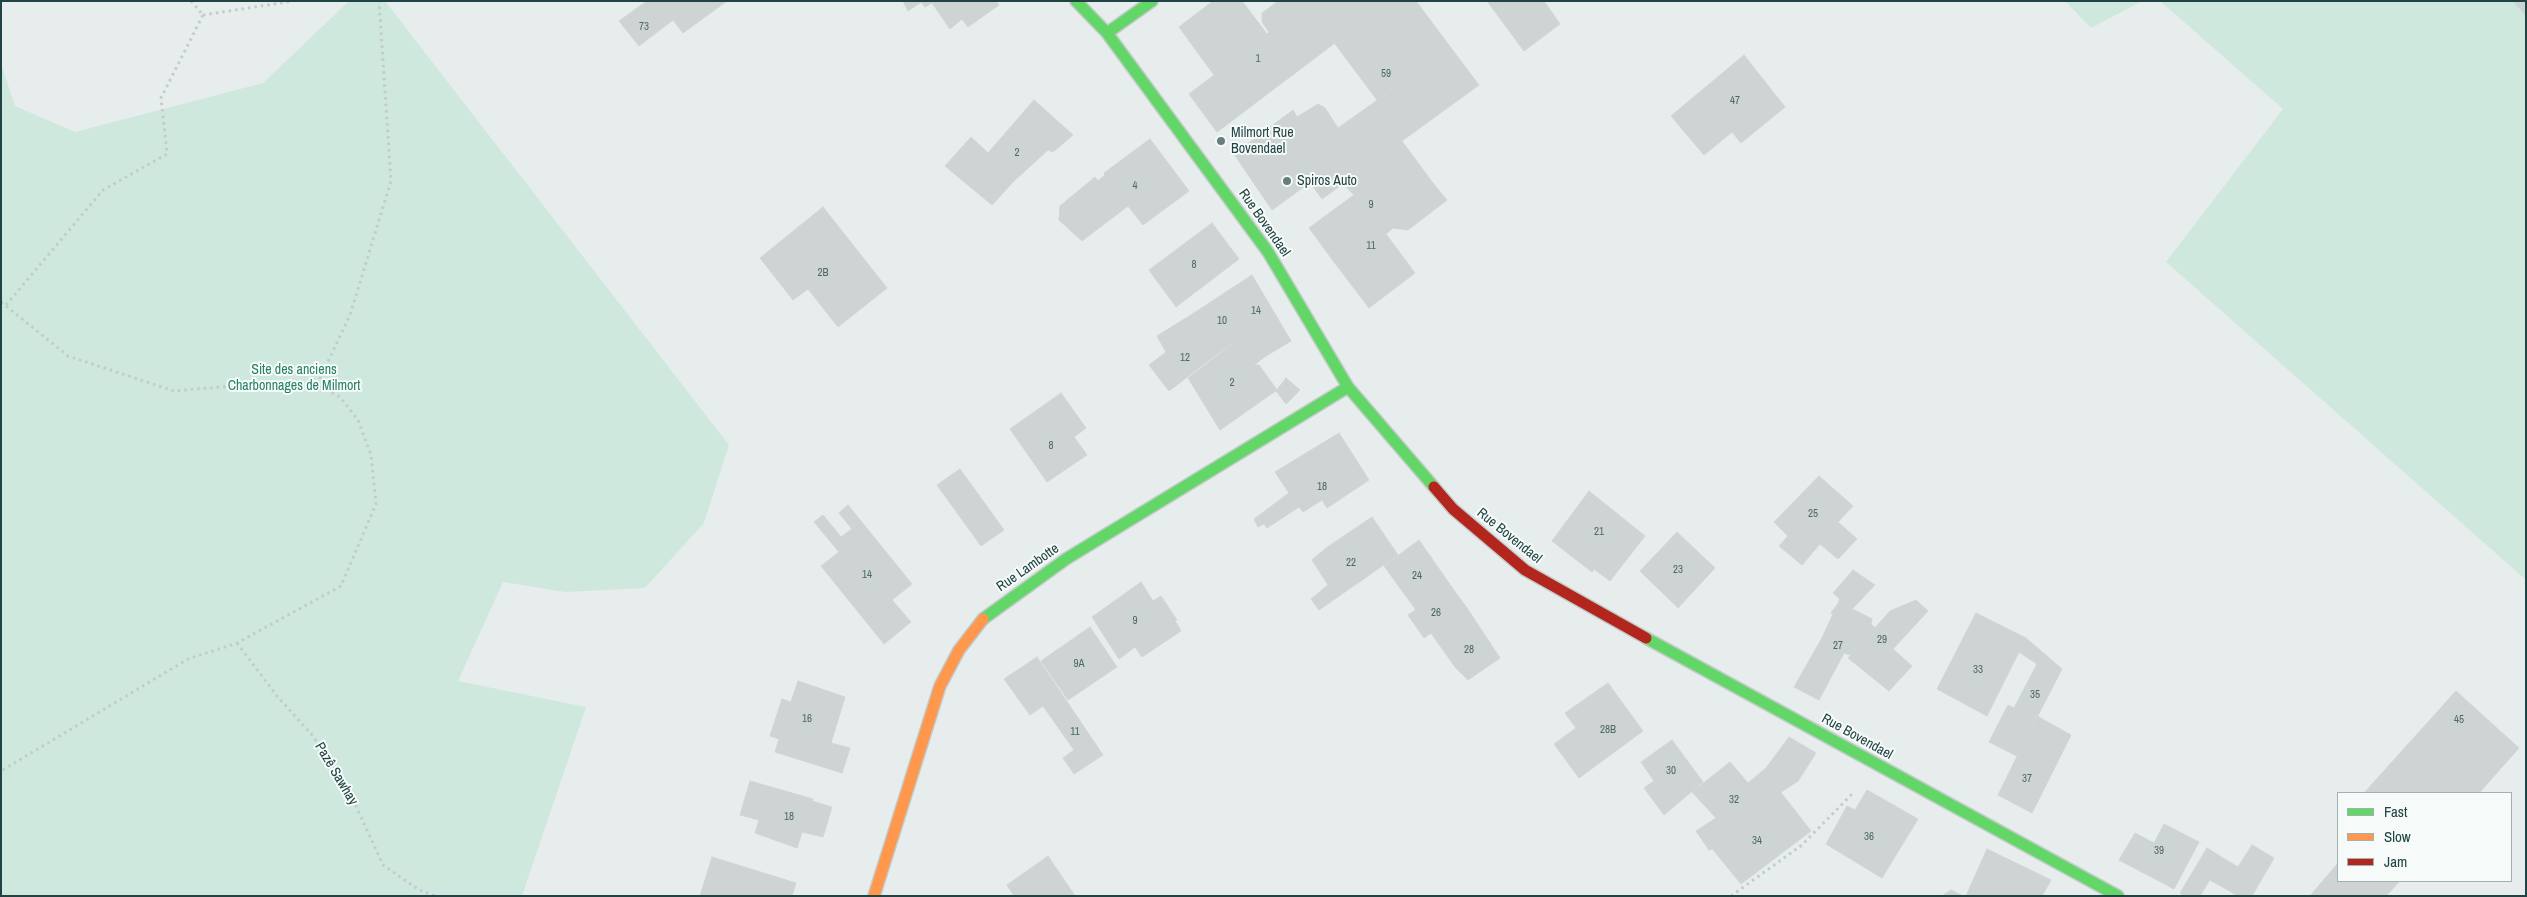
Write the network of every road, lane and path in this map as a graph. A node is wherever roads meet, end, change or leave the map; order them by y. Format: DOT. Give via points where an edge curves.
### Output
graph roads {
  1 [pos="191,1"];
  2 [pos="294,1"];
  3 [pos="379,1"];
  4 [pos="1076,1"];
  5 [pos="1152,1"];
  6 [pos="203,15"];
  7 [pos="1107,33"];
  8 [pos="1,302"];
  9 [pos="6,305"];
  10 [pos="317,385"];
  11 [pos="1348,387"];
  12 [pos="237,643"];
  13 [pos="1879,767"];
  14 [pos="1,770"];
  15 [pos="435,896"];
  16 [pos="874,896"];
  17 [pos="1731,896"];
  18 [pos="2118,896"];
  1 -- 6 [label="path"];
  2 -- 6 [label="path"];
  3 -- 10 [label="path" via="392,181 350,315"];
  4 -- 7 [label="street, Rue Bovendael"];
  5 -- 7 [label="street"];
  6 -- 9 [label="path" via="161,98 167,154 103,190"];
  7 -- 11 [label="street, Rue Bovendael" via="1268,252"];
  8 -- 9 [label="path"];
  9 -- 10 [label="path" via="68,356 174,391 255,384"];
  10 -- 12 [label="path" via="340,397 358,420 371,455 376,504 341,586"];
  11 -- 13 [label="street, Rue Bovendael" via="1453,509 1525,570"];
  11 -- 16 [label="street, Rue Lambotte" via="1066,559 986,616 959,650 940,686"];
  12 -- 14 [label="path" via="188,659"];
  12 -- 15 [label="path, Pazê Sawhay" via="277,696 313,736 356,806 383,865 419,890"];
  13 -- 17 [label="path" via="1802,845"];
  13 -- 18 [label="street, Rue Bovendael"];
}
